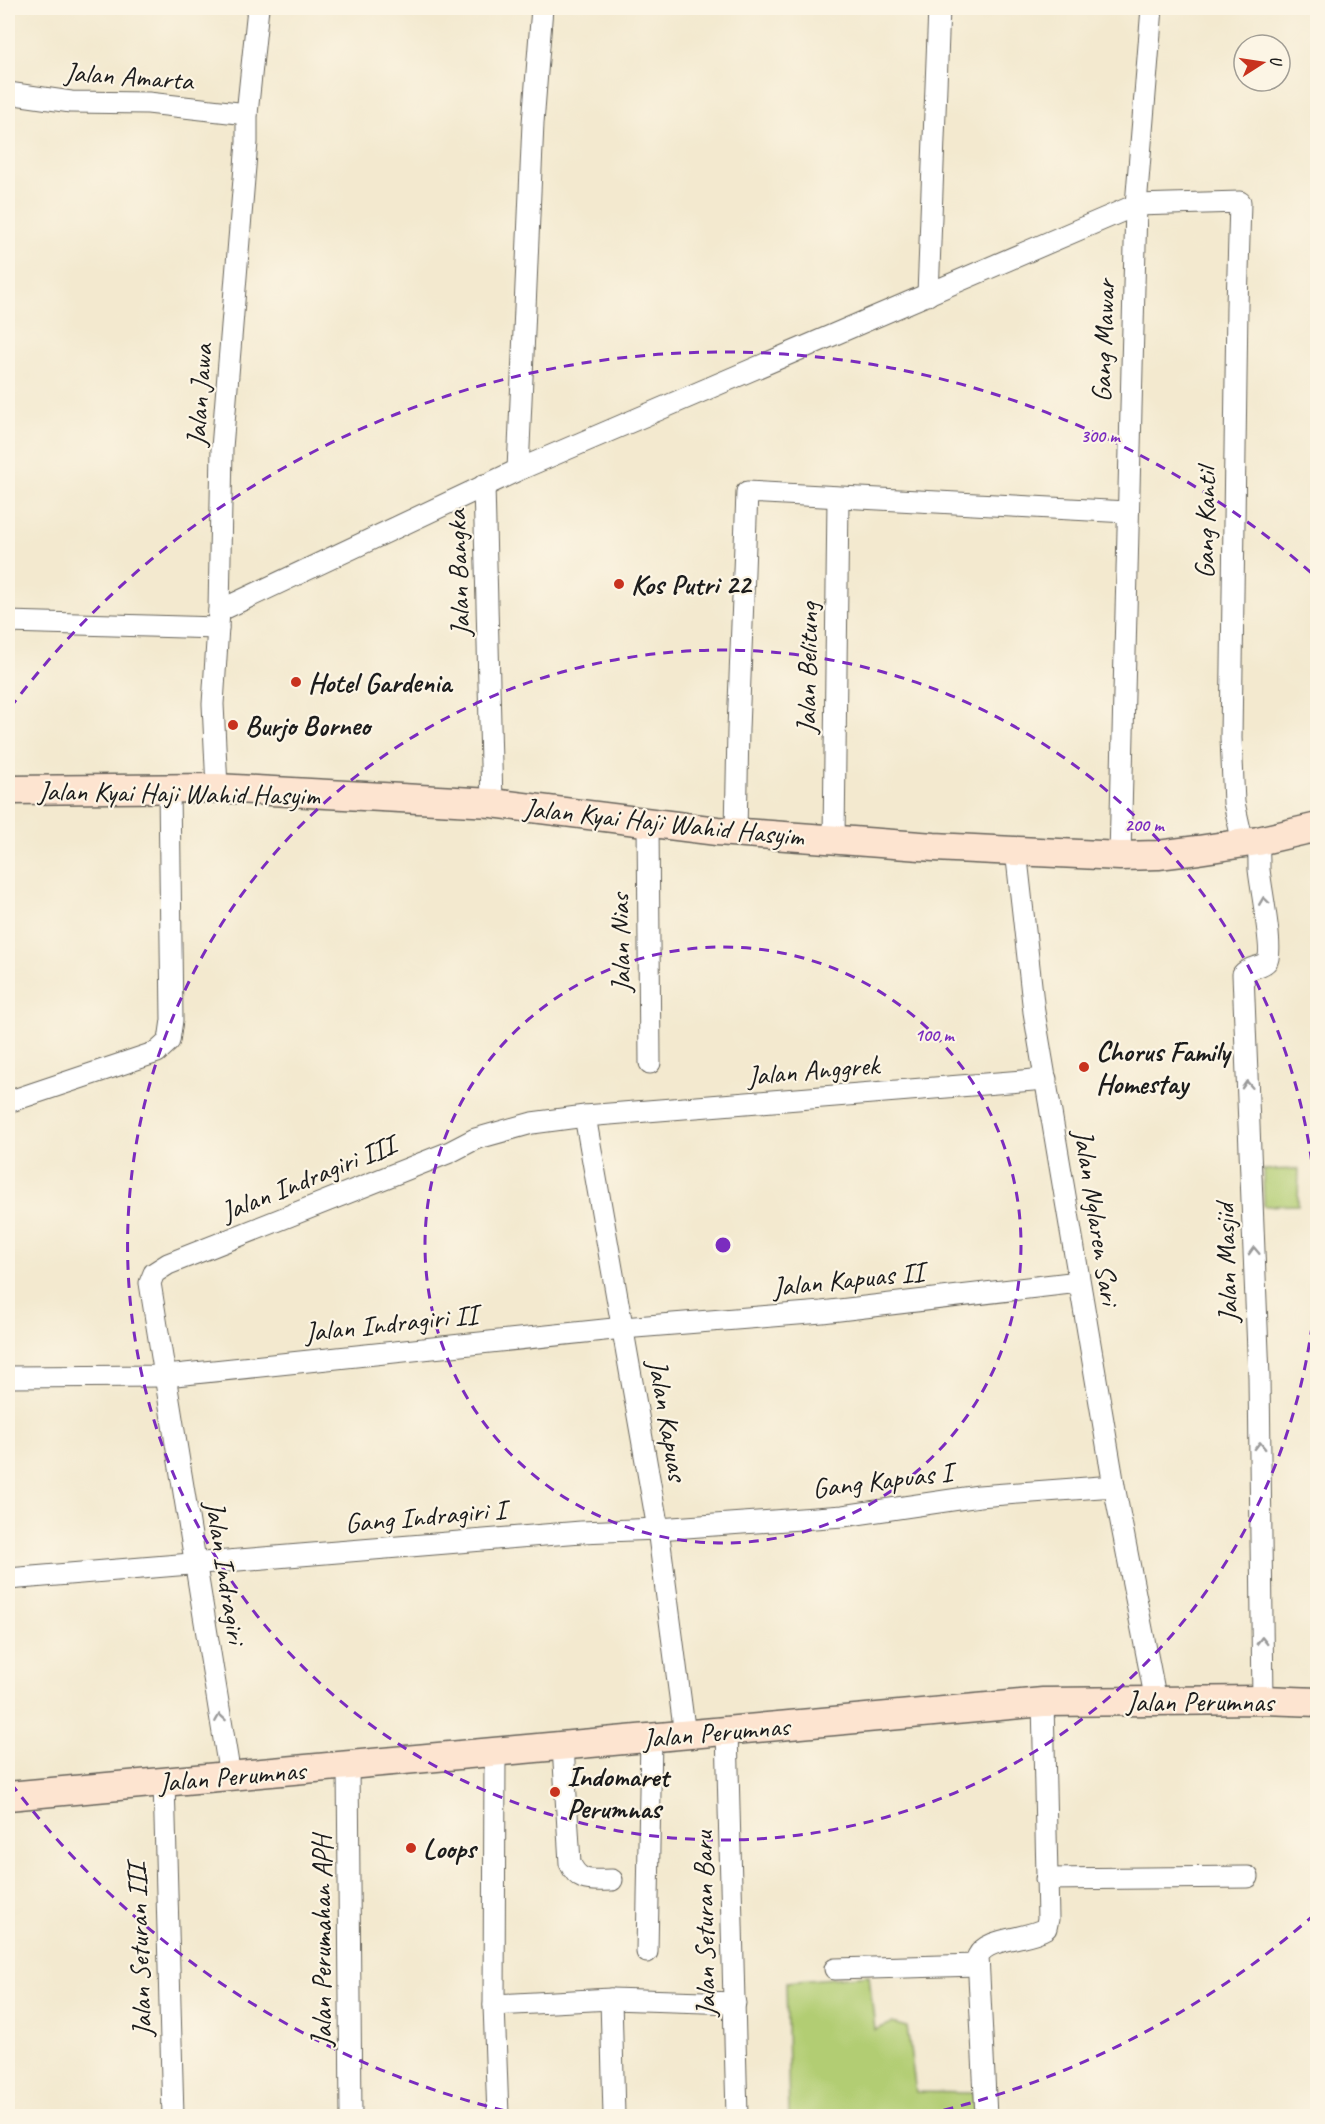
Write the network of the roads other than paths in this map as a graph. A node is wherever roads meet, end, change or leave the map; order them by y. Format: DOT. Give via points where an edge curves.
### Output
graph roads {
  1 [pos="258,8"];
  2 [pos="542,8"];
  3 [pos="939,8"];
  4 [pos="1152,8"];
  5 [pos="8,93"];
  6 [pos="247,114"];
  7 [pos="1136,205"];
  8 [pos="928,295"];
  9 [pos="518,470"];
  10 [pos="484,485"];
  11 [pos="838,498"];
  12 [pos="1127,512"];
  13 [pos="219,619"];
  14 [pos="8,622"];
  15 [pos="217,788"];
  16 [pos="8,790"];
  17 [pos="169,790"];
  18 [pos="492,803"];
  19 [pos="648,822"];
  20 [pos="1317,827"];
  21 [pos="736,832"];
  22 [pos="834,839"];
  23 [pos="1250,842"];
  24 [pos="1016,850"];
  25 [pos="1120,856"];
  26 [pos="650,1063"];
  27 [pos="1046,1079"];
  28 [pos="8,1102"];
  29 [pos="585,1116"];
  30 [pos="1078,1282"];
  31 [pos="623,1328"];
  32 [pos="8,1375"];
  33 [pos="165,1376"];
  34 [pos="1114,1486"];
  35 [pos="658,1529"];
  36 [pos="197,1565"];
  37 [pos="8,1580"];
  38 [pos="1263,1700"];
  39 [pos="1156,1701"];
  40 [pos="1043,1702"];
  41 [pos="1317,1702"];
  42 [pos="727,1731"];
  43 [pos="685,1735"];
  44 [pos="651,1738"];
  45 [pos="563,1746"];
  46 [pos="495,1752"];
  47 [pos="348,1765"];
  48 [pos="230,1776"];
  49 [pos="164,1782"];
  50 [pos="8,1796"];
  51 [pos="1248,1877"];
  52 [pos="1046,1879"];
  53 [pos="612,1880"];
  54 [pos="646,1952"];
  55 [pos="978,1965"];
  56 [pos="835,1969"];
  57 [pos="611,1999"];
  58 [pos="735,2003"];
  59 [pos="494,2005"];
  60 [pos="173,2116"];
  61 [pos="351,2116"];
  62 [pos="498,2116"];
  63 [pos="614,2116"];
  64 [pos="737,2116"];
  65 [pos="986,2116"];
  1 -- 6 [label="street, Jalan Jawa"];
  2 -- 9 [label="street" via="533,123"];
  3 -- 8 [label="street"];
  4 -- 7 [label="street, Gang Mawar"];
  5 -- 6 [label="street, Jalan Amarta" via="71,102 148,103"];
  6 -- 13 [label="street, Jalan Jawa" via="248,142 222,448"];
  7 -- 8 [label="street"];
  7 -- 12 [label="street, Gang Mawar"];
  7 -- 23 [label="street, Gang Kantil" via="1240,202 1231,738 1234,803"];
  8 -- 9 [label="street"];
  9 -- 10 [label="street"];
  10 -- 13 [label="street"];
  10 -- 18 [label="street, Jalan Bangka"];
  11 -- 12 [label="street"];
  11 -- 21 [label="street" via="747,492"];
  11 -- 22 [label="street, Jalan Belitung"];
  12 -- 25 [label="street, Gang Mawar"];
  13 -- 14 [label="street"];
  13 -- 15 [label="street, Jalan Jawa" via="213,704"];
  15 -- 17 [label="main road, Jalan Kyai Haji Wahid Hasyim"];
  15 -- 18 [label="main road, Jalan Kyai Haji Wahid Hasyim"];
  16 -- 17 [label="main road, Jalan Kyai Haji Wahid Hasyim"];
  17 -- 28 [label="street" via="169,1041 157,1052"];
  18 -- 19 [label="main road, Jalan Kyai Haji Wahid Hasyim"];
  19 -- 21 [label="main road, Jalan Kyai Haji Wahid Hasyim"];
  19 -- 26 [label="street, Jalan Nias"];
  20 -- 23 [label="main road, Jalan Kyai Haji Wahid Hasyim"];
  21 -- 22 [label="main road, Jalan Kyai Haji Wahid Hasyim"];
  22 -- 24 [label="main road, Jalan Kyai Haji Wahid Hasyim"];
  23 -- 25 [label="main road, Jalan Kyai Haji Wahid Hasyim" via="1158,855"];
  38 -- 23 [label="street, Jalan Masjid, one-way" via="1259,1377 1243,982 1245,971 1268,959 1268,937 1259,869"];
  24 -- 25 [label="main road, Jalan Kyai Haji Wahid Hasyim"];
  24 -- 27 [label="street, Jalan Nglaren Sari" via="1034,1012"];
  27 -- 29 [label="street, Jalan Anggrek"];
  27 -- 30 [label="street, Jalan Nglaren Sari"];
  29 -- 31 [label="street, Jalan Kapuas"];
  29 -- 33 [label="street, Jalan Indragiri III" via="532,1123 475,1139 168,1264 154,1274 150,1284"];
  30 -- 31 [label="street, Jalan Kapuas II" via="822,1312"];
  30 -- 34 [label="street, Jalan Nglaren Sari"];
  31 -- 33 [label="street, Jalan Indragiri II"];
  31 -- 35 [label="street, Jalan Kapuas"];
  32 -- 33 [label="street, Jalan Indragiri II"];
  33 -- 36 [label="street, Jalan Indragiri"];
  34 -- 35 [label="street, Gang Kapuas I" via="979,1496 843,1516"];
  34 -- 39 [label="street, Jalan Nglaren Sari"];
  35 -- 36 [label="street, Gang Indragiri I"];
  35 -- 43 [label="street, Jalan Kapuas"];
  36 -- 37 [label="street, Gang Indragiri I"];
  48 -- 36 [label="street, Jalan Indragiri, one-way"];
  38 -- 39 [label="main road, Jalan Perumnas"];
  38 -- 41 [label="main road, Jalan Perumnas"];
  39 -- 40 [label="main road, Jalan Perumnas"];
  40 -- 42 [label="main road, Jalan Perumnas"];
  40 -- 52 [label="street"];
  42 -- 43 [label="main road, Jalan Perumnas"];
  42 -- 58 [label="street, Jalan Seturan Baru"];
  43 -- 44 [label="main road, Jalan Perumnas"];
  44 -- 45 [label="main road, Jalan Perumnas"];
  44 -- 54 [label="street"];
  45 -- 46 [label="main road, Jalan Perumnas"];
  45 -- 53 [label="street" via="570,1863 580,1878"];
  46 -- 47 [label="main road, Jalan Perumnas"];
  46 -- 59 [label="street"];
  47 -- 48 [label="main road, Jalan Perumnas"];
  47 -- 61 [label="street, Jalan Perumahan APH"];
  48 -- 49 [label="main road, Jalan Perumnas"];
  49 -- 50 [label="main road, Jalan Perumnas"];
  49 -- 60 [label="street, Jalan Seturan III"];
  51 -- 52 [label="street"];
  52 -- 55 [label="street" via="1046,1928 1037,1934 985,1946 978,1956"];
  55 -- 56 [label="street"];
  55 -- 65 [label="street"];
  57 -- 58 [label="street"];
  57 -- 59 [label="street"];
  57 -- 63 [label="street"];
  58 -- 64 [label="street, Jalan Seturan Baru"];
  59 -- 62 [label="street"];
}
